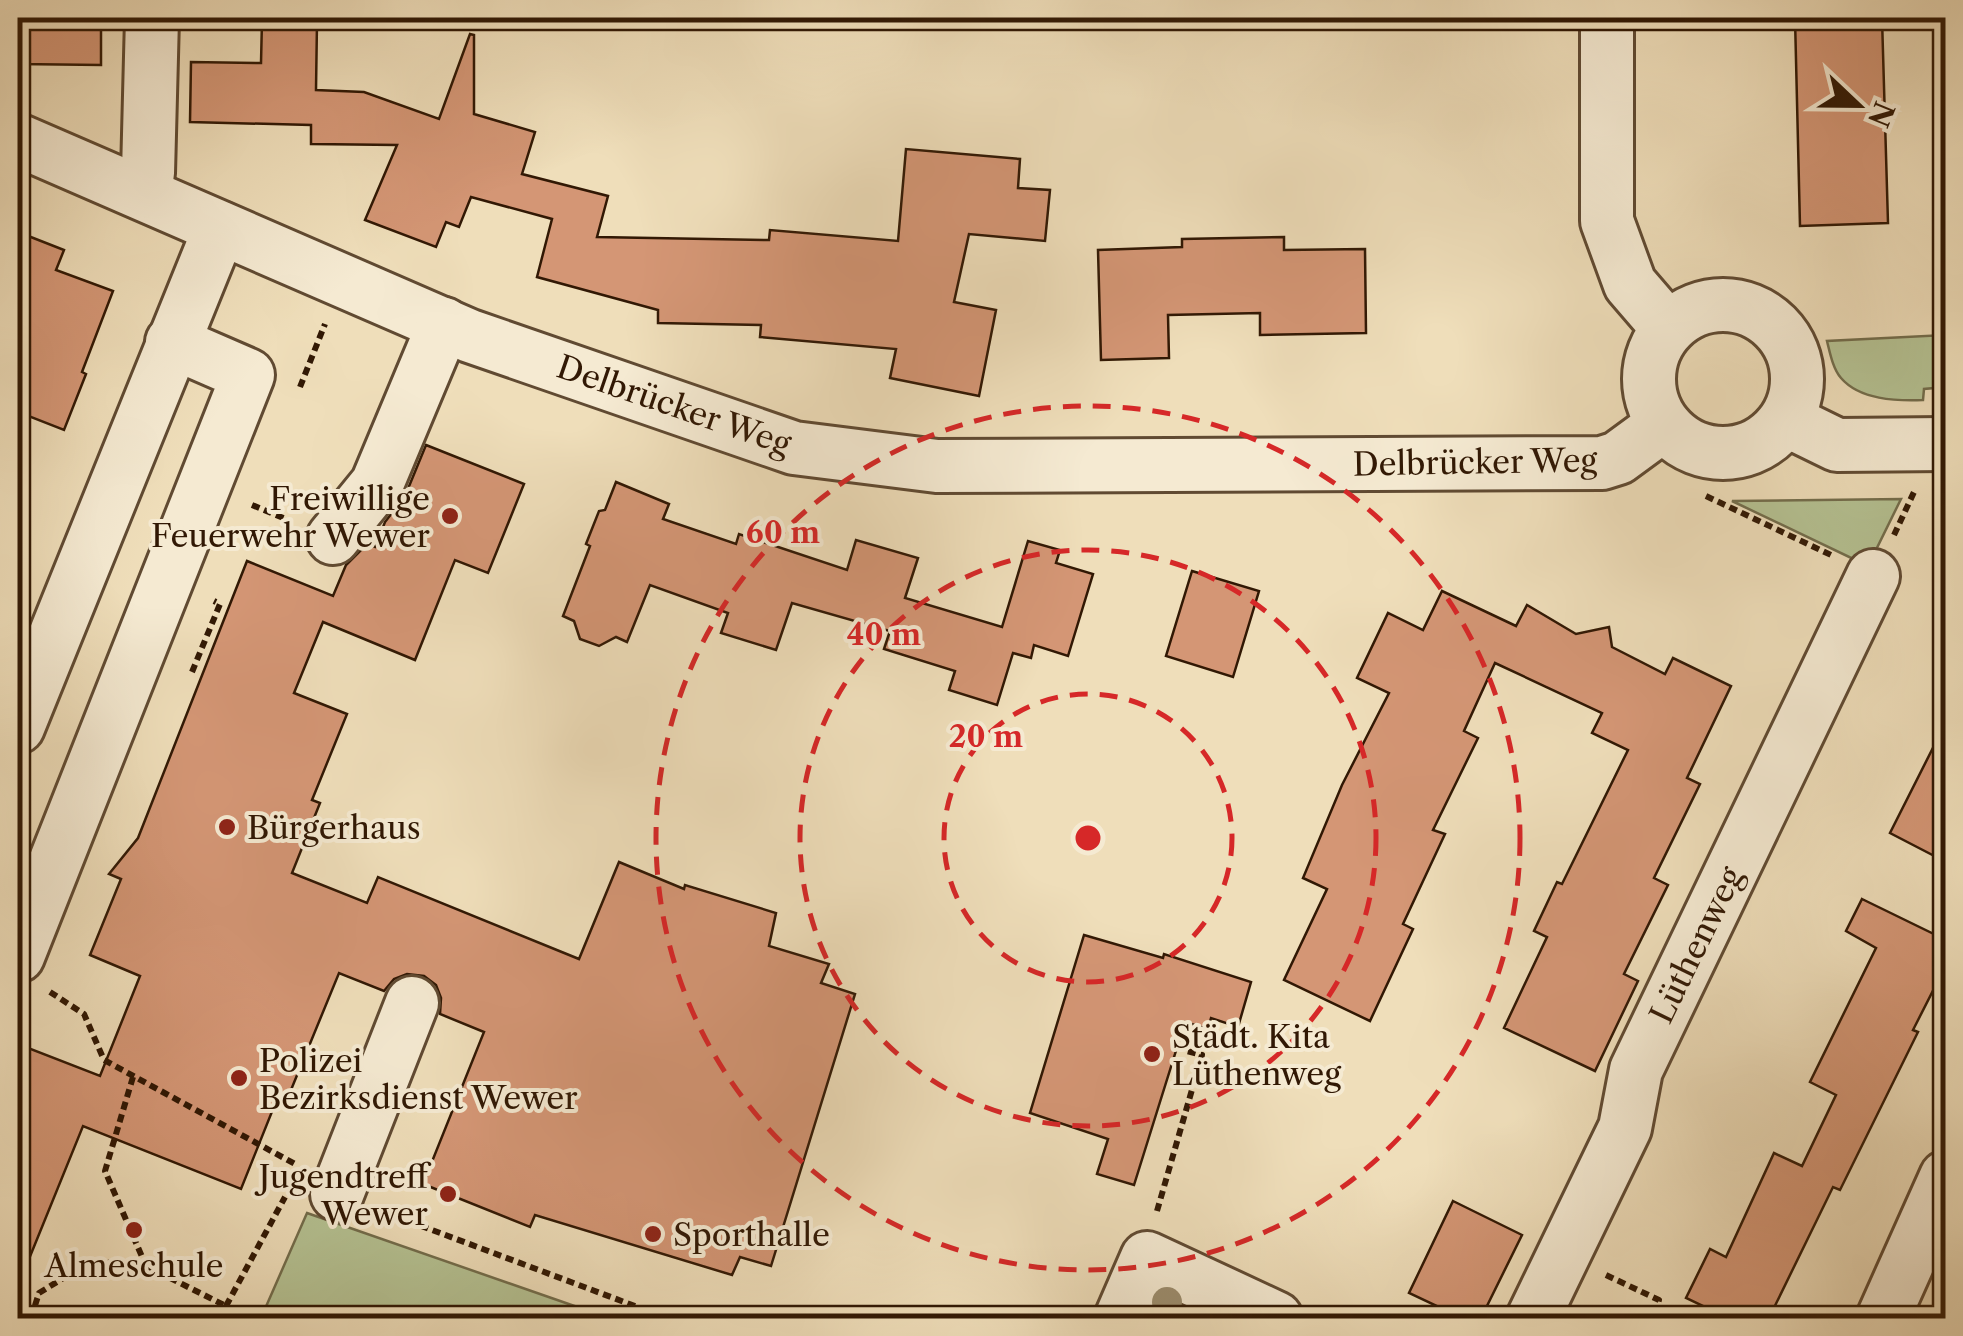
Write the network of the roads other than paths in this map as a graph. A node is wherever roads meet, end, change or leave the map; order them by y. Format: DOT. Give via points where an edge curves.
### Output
graph roads {
  1 [pos="152,18"];
  2 [pos="1606,18"];
  3 [pos="18,140"];
  4 [pos="140,192"];
  5 [pos="220,228"];
  6 [pos="444,324"];
  7 [pos="1667,327"];
  8 [pos="172,342"];
  9 [pos="1786,420"];
  10 [pos="1663,426"];
  11 [pos="1946,444"];
  12 [pos="332,538"];
  13 [pos="1873,576"];
  14 [pos="18,728"];
  15 [pos="29,971"];
  16 [pos="412,1002"];
  17 [pos="1946,1177"];
  18 [pos="319,1181"];
  19 [pos="1121,1318"];
  20 [pos="1276,1318"];
  21 [pos="1533,1318"];
  22 [pos="1882,1318"];
  1 -- 4 [label="street" via="148,172"];
  2 -- 7 [label="street" via="1607,222 1630,284"];
  3 -- 4 [label="street, Delbrücker Weg"];
  4 -- 5 [label="street, Delbrücker Weg"];
  5 -- 6 [label="street, Delbrücker Weg"];
  5 -- 8 [label="street"];
  6 -- 10 [label="street, Delbrücker Weg" via="794,448 937,466 1602,464"];
  6 -- 12 [label="street" via="377,484"];
  7 -- 9 [label="street" via="1699,307 1736,304 1769,320 1792,348 1798,385"];
  7 -- 10 [label="street" via="1650,358 1648,393"];
  8 -- 14 [label="street"];
  8 -- 15 [label="street" via="248,375"];
  9 -- 10 [label="street" via="1766,441 1740,453 1712,454 1685,445"];
  9 -- 11 [label="street" via="1837,445"];
  13 -- 21 [label="street, Lüthenweg" via="1636,1070 1626,1128"];
  16 -- 18 [label="street"];
  17 -- 22 [label="street"];
  19 -- 20 [label="street" via="1147,1258"];
}
